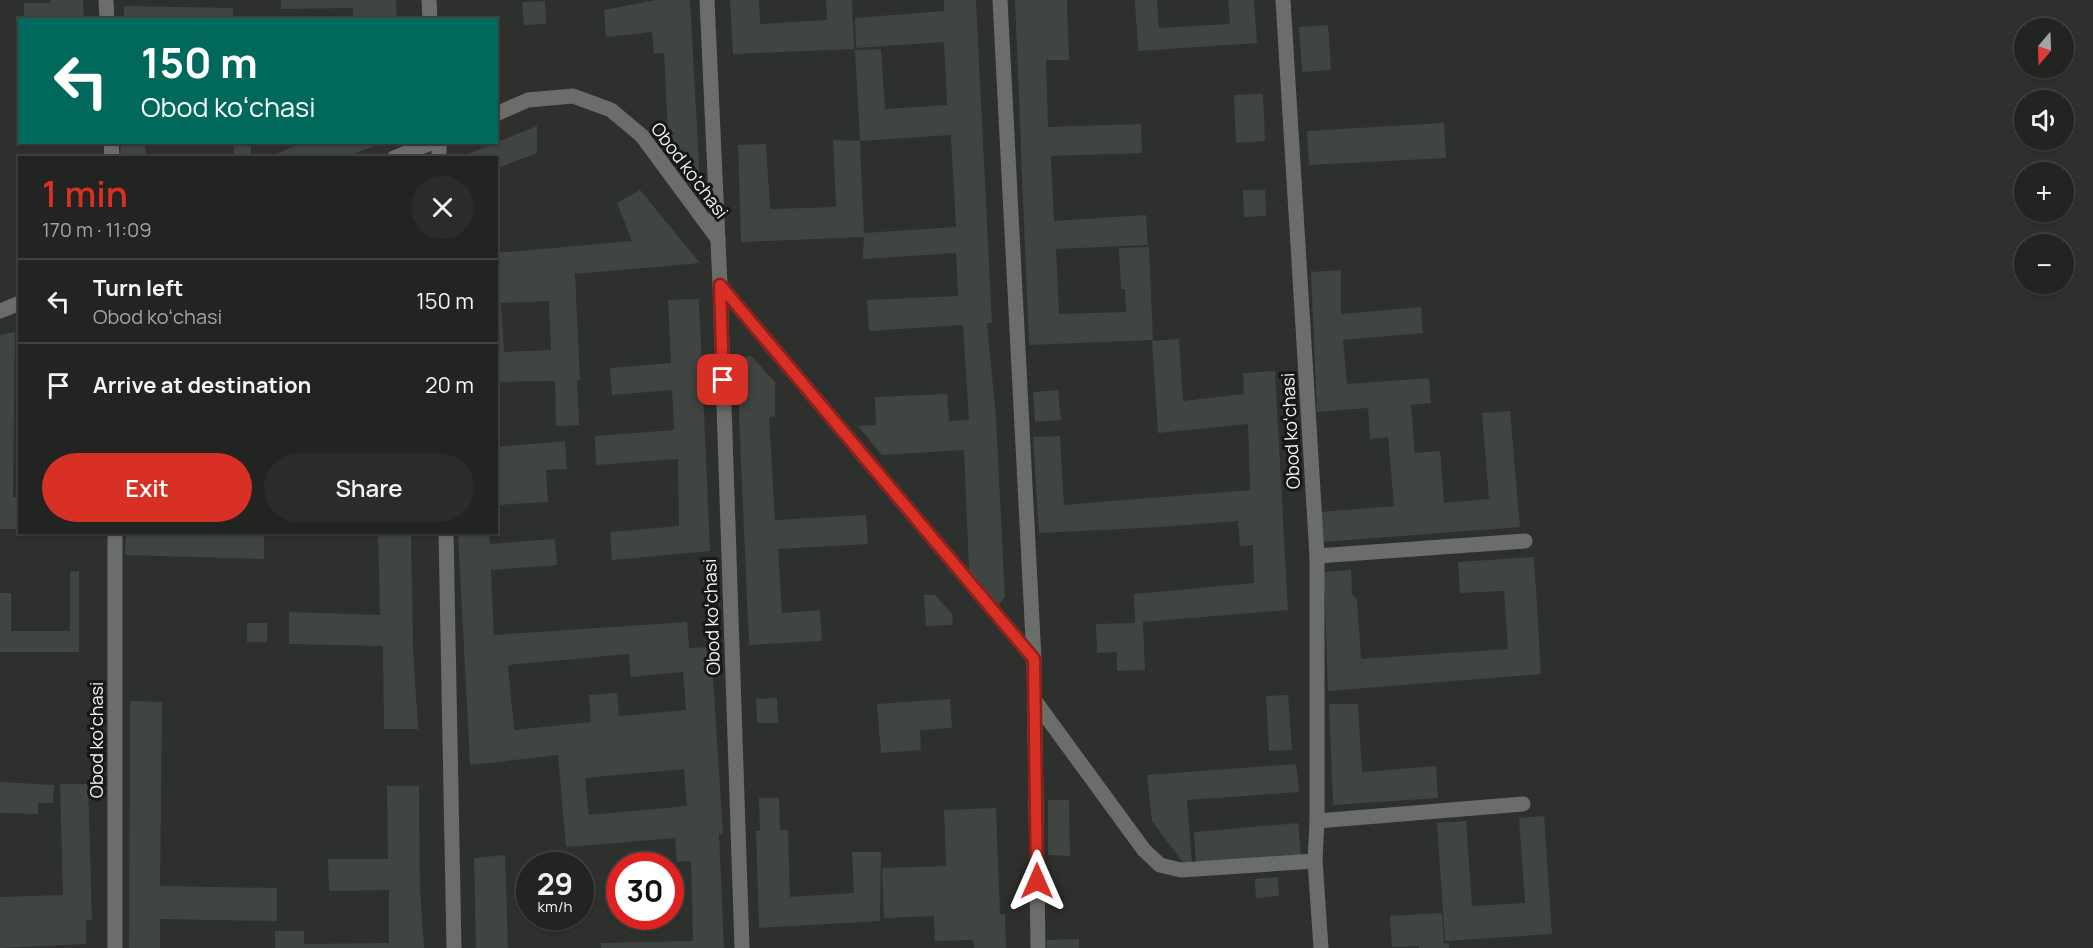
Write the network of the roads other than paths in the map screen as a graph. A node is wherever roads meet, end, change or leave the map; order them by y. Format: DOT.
graph roads {
  1 [pos="106,0"];
  2 [pos="429,0"];
  3 [pos="707,0"];
  4 [pos="1000,0"];
  5 [pos="1284,0"];
  6 [pos="106,18"];
  7 [pos="430,18"];
  8 [pos="498,113"];
  9 [pos="428,144"];
  10 [pos="399,156"];
  11 [pos="718,239"];
  12 [pos="720,285"];
  13 [pos="18,304"];
  14 [pos="0,311"];
  15 [pos="116,534"];
  16 [pos="446,534"];
  17 [pos="1526,541"];
  18 [pos="1317,556"];
  19 [pos="1034,659"];
  20 [pos="1035,701"];
  21 [pos="1523,804"];
  22 [pos="1317,821"];
  23 [pos="1315,861"];
  24 [pos="116,948"];
  25 [pos="454,948"];
  26 [pos="742,948"];
  27 [pos="1038,948"];
  28 [pos="1321,948"];
  1 -- 6 [label="street"];
  2 -- 7 [label="street"];
  3 -- 11 [label="street, Obod koʻchasi"];
  4 -- 19 [label="street"];
  5 -- 18 [label="street, Obod koʻchasi"];
  8 -- 11 [label="street, Obod ko'chasi"];
  9 -- 10 [label="street"];
  11 -- 12 [label="street, Obod koʻchasi"];
  12 -- 19 [label="street"];
  12 -- 26 [label="street, Obod koʻchasi"];
  13 -- 14 [label="street"];
  15 -- 24 [label="street, Obod koʻchasi"];
  16 -- 25 [label="street"];
  17 -- 18 [label="street"];
  18 -- 22 [label="street, Obod koʻchasi"];
  19 -- 20 [label="street"];
  20 -- 23 [label="street"];
  20 -- 27 [label="street"];
  21 -- 22 [label="street"];
  22 -- 23 [label="street, Obod koʻchasi"];
  23 -- 28 [label="street, Obod koʻchasi"];
}
